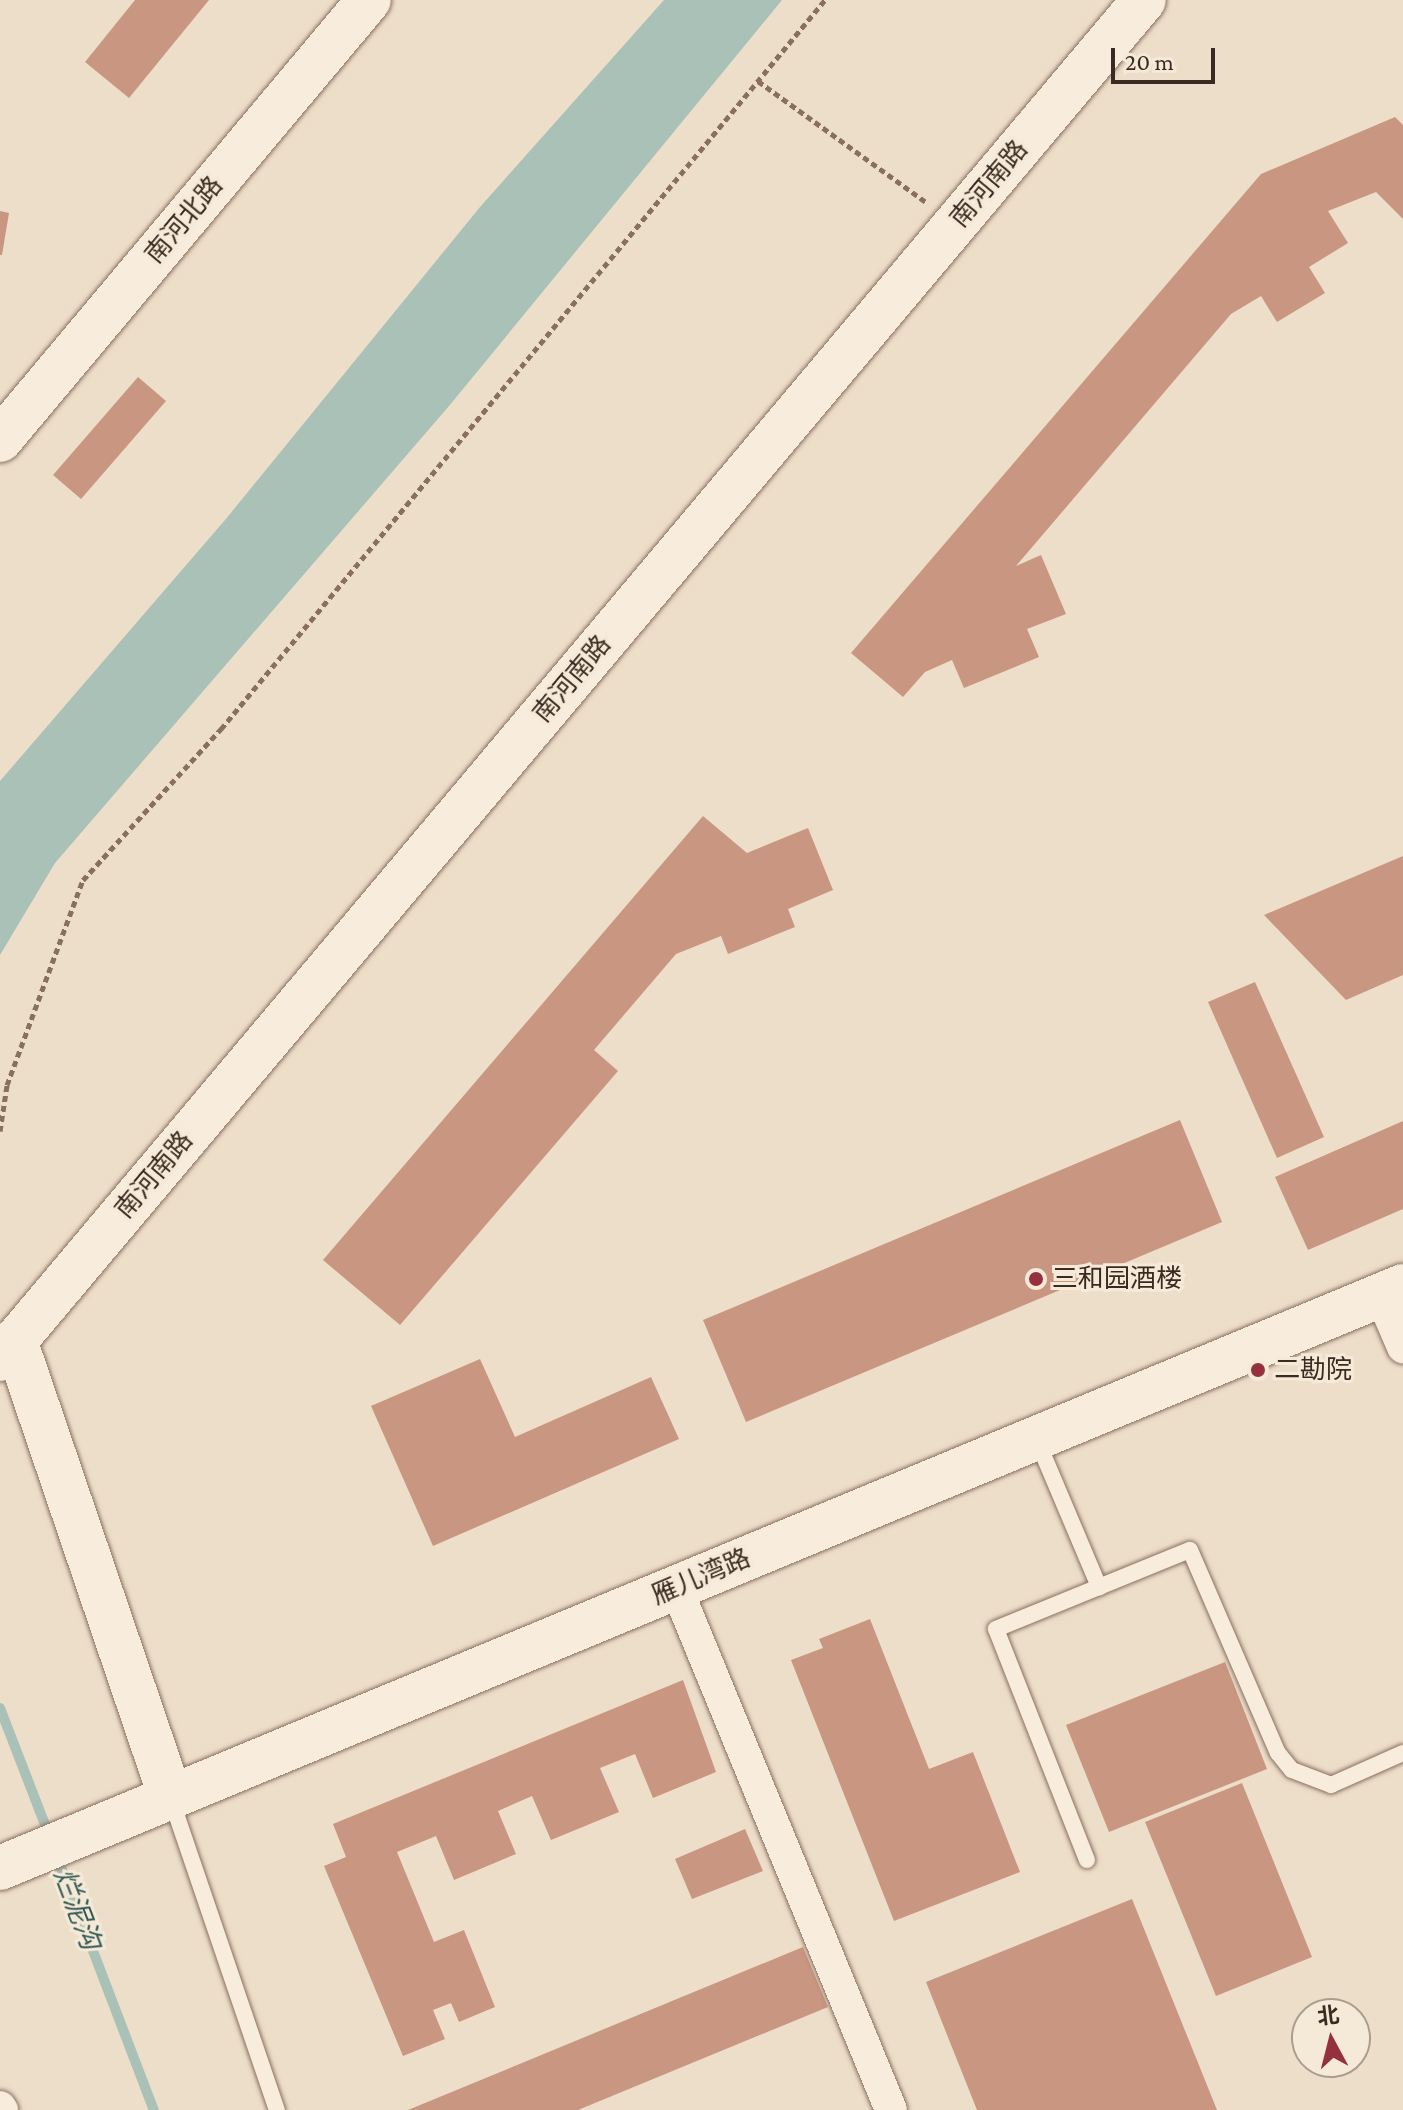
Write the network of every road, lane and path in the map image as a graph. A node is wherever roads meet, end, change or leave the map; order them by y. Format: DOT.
graph roads {
  1 [pos="369,0"];
  2 [pos="825,0"];
  3 [pos="1144,0"];
  4 [pos="758,81"];
  5 [pos="956,223"];
  6 [pos="0,440"];
  7 [pos="0,1131"];
  8 [pos="1392,1291"];
  9 [pos="1403,1347"];
  10 [pos="8,1350"];
  11 [pos="1036,1439"];
  12 [pos="676,1587"];
  13 [pos="1099,1587"];
  14 [pos="1403,1753"];
  15 [pos="156,1803"];
  16 [pos="1087,1860"];
  17 [pos="0,1868"];
  18 [pos="277,2110"];
  19 [pos="891,2110"];
  1 -- 6 [label="street, 南河北路"];
  2 -- 4 [label="path"];
  3 -- 5 [label="street, 南河南路"];
  4 -- 5 [label="path"];
  4 -- 7 [label="path"];
  5 -- 10 [label="street, 南河南路"];
  8 -- 9 [label="street"];
  8 -- 11 [label="street, 雁儿湾路"];
  10 -- 15 [label="street"];
  11 -- 12 [label="street, 雁儿湾路"];
  11 -- 13 [label="lane"];
  12 -- 15 [label="street, 雁儿湾路"];
  12 -- 19 [label="street"];
  13 -- 14 [label="lane"];
  13 -- 16 [label="lane"];
  15 -- 17 [label="street, 雁儿湾路"];
  15 -- 18 [label="lane"];
}
